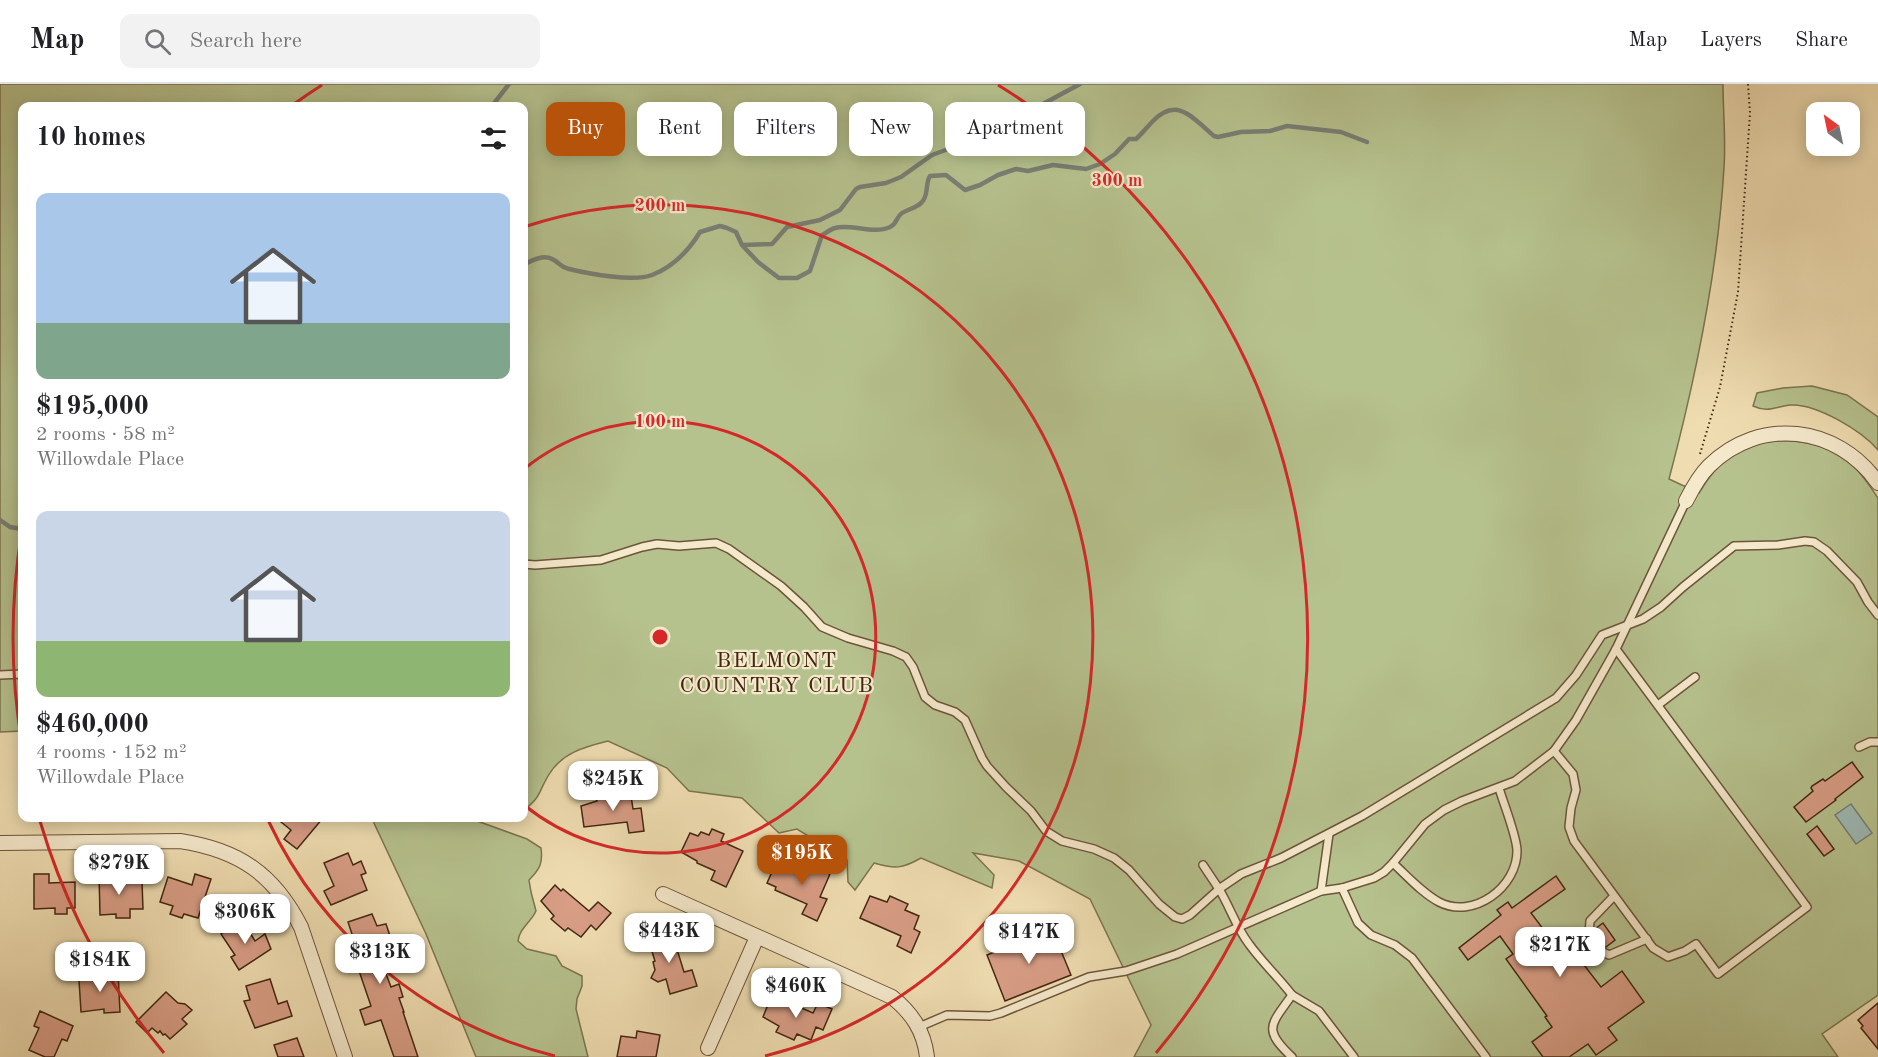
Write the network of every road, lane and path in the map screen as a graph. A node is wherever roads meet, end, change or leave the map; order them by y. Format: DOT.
graph roads {
  1 [pos="1748,84"];
  2 [pos="1699,456"];
  3 [pos="1878,483"];
  4 [pos="1686,501"];
  5 [pos="528,564"];
  6 [pos="1878,615"];
  7 [pos="1628,625"];
  8 [pos="1616,649"];
  9 [pos="18,674"];
  10 [pos="0,675"];
  11 [pos="1695,677"];
  12 [pos="1658,705"];
  13 [pos="1878,742"];
  14 [pos="1860,747"];
  15 [pos="1554,751"];
  16 [pos="1499,788"];
  17 [pos="1329,834"];
  18 [pos="0,843"];
  19 [pos="1393,863"];
  20 [pos="1203,865"];
  21 [pos="1342,888"];
  22 [pos="1219,889"];
  23 [pos="1321,891"];
  24 [pos="663,894"];
  25 [pos="1614,896"];
  26 [pos="1238,928"];
  27 [pos="1589,934"];
  28 [pos="757,937"];
  29 [pos="1647,939"];
  30 [pos="1601,951"];
  31 [pos="1292,995"];
  32 [pos="919,1028"];
  33 [pos="708,1048"];
  34 [pos="345,1057"];
  35 [pos="927,1057"];
  36 [pos="1292,1057"];
  37 [pos="1354,1057"];
  38 [pos="1486,1057"];
  1 -- 2 [label="path"];
  3 -- 4 [label="street"];
  4 -- 7 [label="lane"];
  5 -- 22 [label="lane"];
  6 -- 7 [label="lane"];
  7 -- 8 [label="lane"];
  7 -- 17 [label="lane"];
  8 -- 12 [label="lane"];
  8 -- 15 [label="lane"];
  9 -- 10 [label="lane"];
  11 -- 12 [label="lane"];
  12 -- 29 [label="lane"];
  13 -- 14 [label="lane"];
  15 -- 16 [label="lane"];
  15 -- 25 [label="lane"];
  16 -- 19 [label="lane"];
  16 -- 19 [label="lane"];
  17 -- 22 [label="lane"];
  17 -- 23 [label="lane"];
  18 -- 34 [label="street"];
  19 -- 21 [label="lane"];
  20 -- 22 [label="lane"];
  21 -- 23 [label="lane"];
  21 -- 38 [label="lane"];
  22 -- 26 [label="lane"];
  23 -- 26 [label="lane"];
  24 -- 28 [label="street"];
  25 -- 27 [label="lane"];
  25 -- 29 [label="lane"];
  26 -- 31 [label="lane"];
  26 -- 32 [label="lane"];
  28 -- 32 [label="street"];
  28 -- 33 [label="street"];
  29 -- 30 [label="lane"];
  31 -- 36 [label="lane"];
  31 -- 37 [label="lane"];
  32 -- 35 [label="street"];
}
